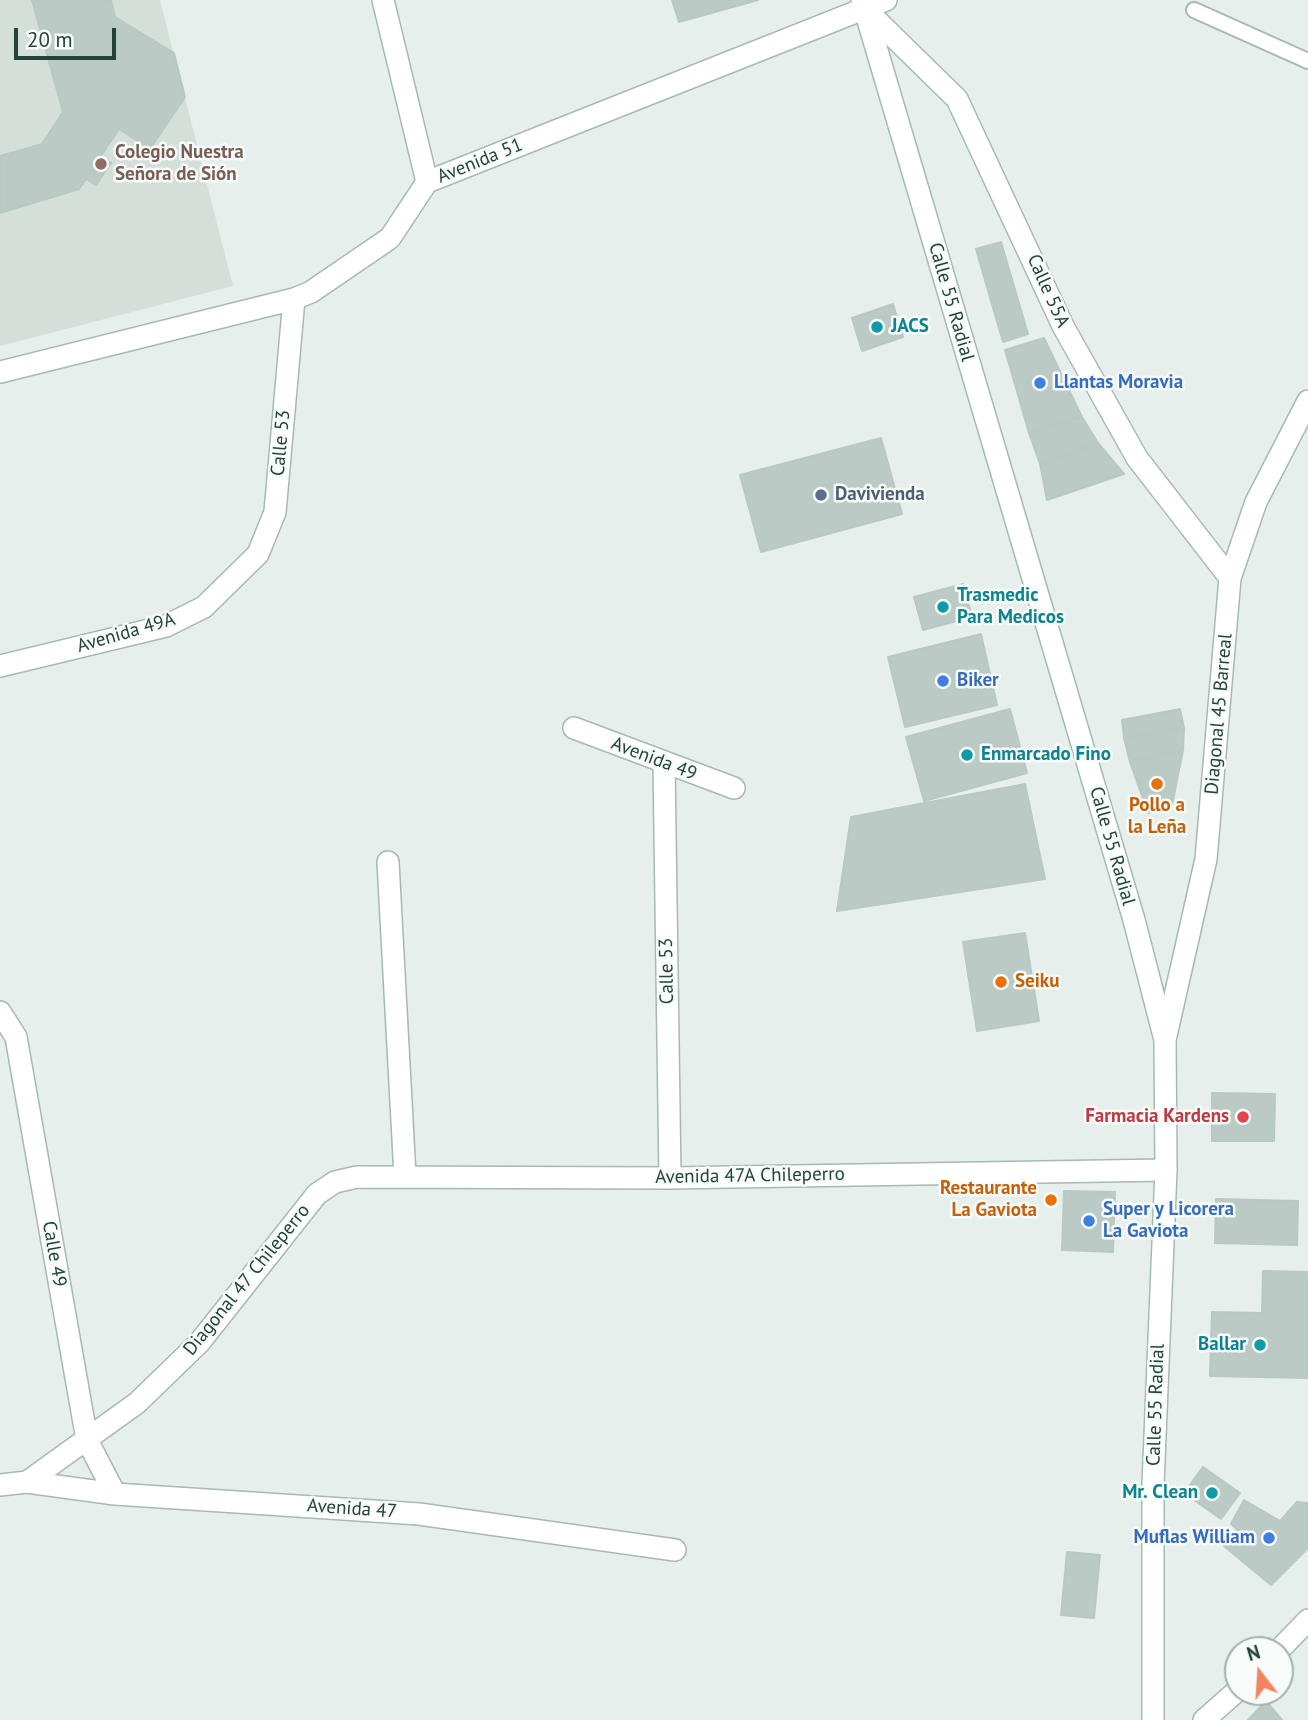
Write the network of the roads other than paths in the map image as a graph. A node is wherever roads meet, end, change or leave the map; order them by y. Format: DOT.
graph roads {
  1 [pos="383,0"];
  2 [pos="886,0"];
  3 [pos="864,5"];
  4 [pos="1194,10"];
  5 [pos="1308,61"];
  6 [pos="427,182"];
  7 [pos="294,299"];
  8 [pos="0,372"];
  9 [pos="1308,401"];
  10 [pos="239,576"];
  11 [pos="1230,578"];
  12 [pos="0,666"];
  13 [pos="574,728"];
  14 [pos="664,764"];
  15 [pos="734,788"];
  16 [pos="388,862"];
  17 [pos="0,1012"];
  18 [pos="1166,1040"];
  19 [pos="1166,1170"];
  20 [pos="405,1176"];
  21 [pos="670,1178"];
  22 [pos="335,1182"];
  23 [pos="87,1440"];
  24 [pos="27,1482"];
  25 [pos="0,1485"];
  26 [pos="115,1494"];
  27 [pos="675,1550"];
  28 [pos="1308,1619"];
  29 [pos="1292,1636"];
  30 [pos="1224,1703"];
  31 [pos="1153,1720"];
  32 [pos="1205,1720"];
  1 -- 6 [label="street"];
  2 -- 3 [label="street, Avenida 51"];
  3 -- 6 [label="street, Avenida 51"];
  3 -- 11 [label="street, Calle 55A"];
  3 -- 18 [label="street, Calle 55 Radial"];
  4 -- 5 [label="lane"];
  6 -- 7 [label="street, Avenida 51"];
  7 -- 8 [label="street, Avenida 51"];
  7 -- 10 [label="street, Calle 53"];
  9 -- 11 [label="street, Diagonal 45 Barreal"];
  10 -- 12 [label="street, Avenida 49A"];
  11 -- 18 [label="street, Diagonal 45 Barreal"];
  13 -- 14 [label="street, Avenida 49"];
  14 -- 15 [label="street, Avenida 49"];
  14 -- 21 [label="street, Calle 53"];
  16 -- 20 [label="street"];
  17 -- 23 [label="street, Calle 49"];
  18 -- 19 [label="street, Calle 55 Radial"];
  19 -- 21 [label="street, Avenida 47A Chileperro"];
  19 -- 31 [label="street, Calle 55 Radial"];
  20 -- 21 [label="street, Avenida 47A Chileperro"];
  20 -- 22 [label="street, Avenida 47A Chileperro"];
  22 -- 23 [label="street, Diagonal 47 Chileperro"];
  23 -- 24 [label="street, Diagonal 47 Chileperro"];
  23 -- 26 [label="street, Calle 49"];
  24 -- 25 [label="street"];
  24 -- 26 [label="street, Avenida 47"];
  26 -- 27 [label="street, Avenida 47"];
  28 -- 29 [label="street"];
  30 -- 32 [label="street"];
}
